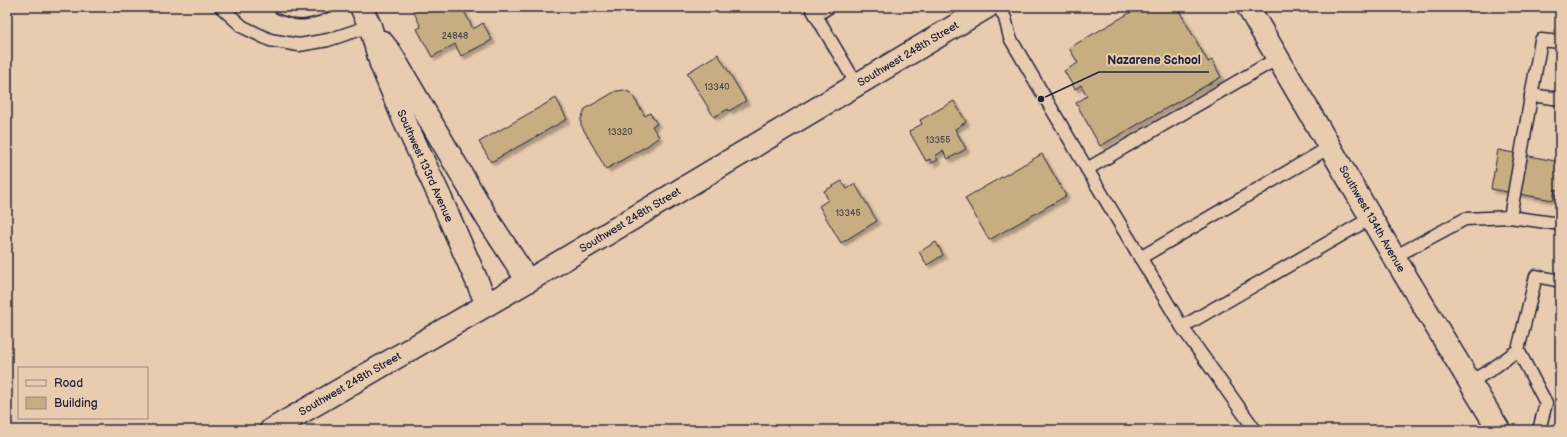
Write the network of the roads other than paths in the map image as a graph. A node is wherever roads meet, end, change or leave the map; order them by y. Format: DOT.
graph roads {
  1 [pos="221,7"];
  2 [pos="279,7"];
  3 [pos="324,7"];
  4 [pos="829,7"];
  5 [pos="986,7"];
  6 [pos="999,7"];
  7 [pos="1248,7"];
  8 [pos="813,11"];
  9 [pos="365,16"];
  10 [pos="1560,42"];
  11 [pos="1278,58"];
  12 [pos="857,85"];
  13 [pos="1531,94"];
  14 [pos="1560,99"];
  15 [pos="1330,147"];
  16 [pos="1087,169"];
  17 [pos="1510,217"];
  18 [pos="1372,218"];
  19 [pos="1560,224"];
  20 [pos="1394,257"];
  21 [pos="1140,258"];
  22 [pos="528,281"];
  23 [pos="1560,281"];
  24 [pos="487,304"];
  25 [pos="1182,327"];
  26 [pos="1518,350"];
  27 [pos="1470,382"];
  28 [pos="271,430"];
  29 [pos="1254,430"];
  30 [pos="1499,430"];
  31 [pos="1539,430"];
  1 -- 9 [label="lane"];
  2 -- 3 [label="lane"];
  4 -- 8 [label="lane"];
  5 -- 12 [label="street, Southwest 248th Street"];
  6 -- 16 [label="lane"];
  7 -- 11 [label="street, Southwest 134th Avenue"];
  8 -- 12 [label="lane"];
  9 -- 22 [label="street, Southwest 133rd Avenue"];
  9 -- 24 [label="street, Southwest 133rd Avenue"];
  10 -- 13 [label="lane"];
  11 -- 15 [label="street, Southwest 134th Avenue"];
  11 -- 16 [label="lane"];
  12 -- 22 [label="street, Southwest 248th Street"];
  13 -- 14 [label="lane"];
  13 -- 17 [label="lane"];
  15 -- 18 [label="street, Southwest 134th Avenue"];
  15 -- 21 [label="lane"];
  16 -- 21 [label="lane"];
  17 -- 19 [label="lane"];
  17 -- 20 [label="lane"];
  18 -- 20 [label="street, Southwest 134th Avenue"];
  18 -- 25 [label="lane"];
  20 -- 27 [label="street, Southwest 134th Avenue"];
  21 -- 25 [label="lane"];
  22 -- 24 [label="street, Southwest 248th Street"];
  23 -- 26 [label="lane"];
  24 -- 28 [label="street, Southwest 248th Street"];
  25 -- 29 [label="lane"];
  26 -- 27 [label="lane"];
  26 -- 31 [label="lane"];
  27 -- 30 [label="street, Southwest 134th Avenue"];
}
